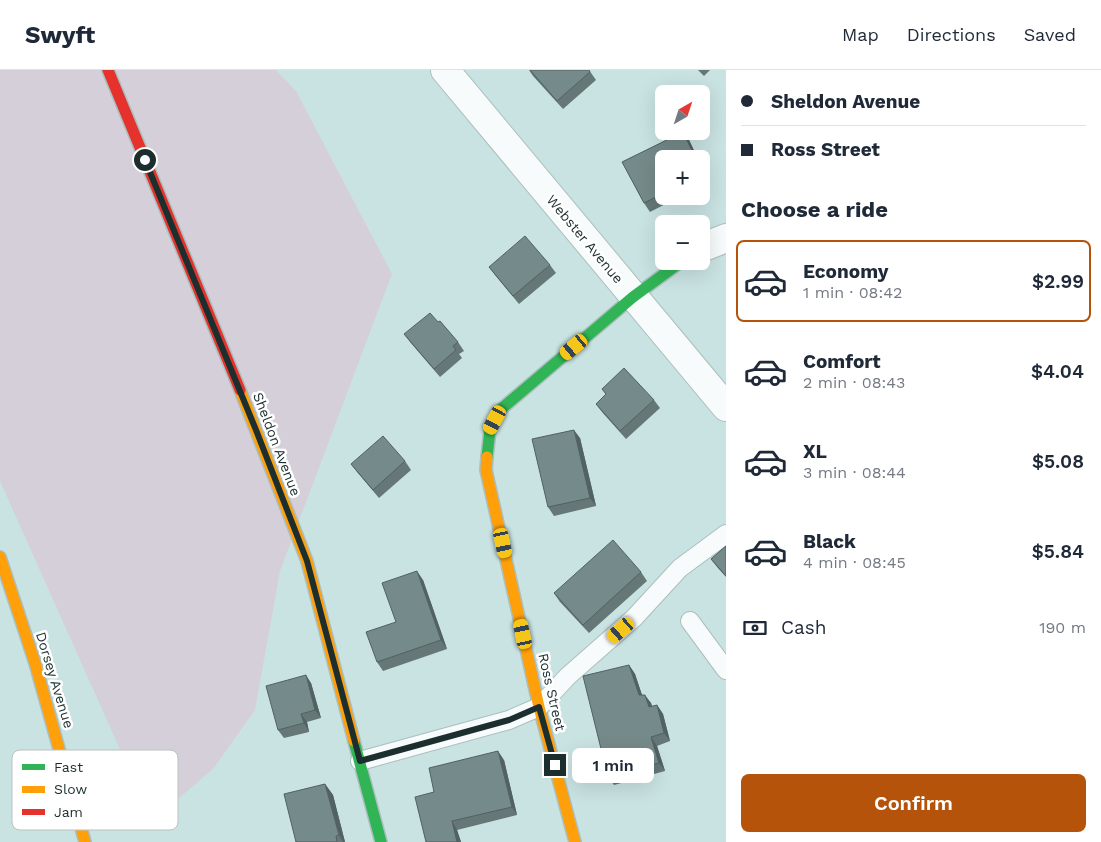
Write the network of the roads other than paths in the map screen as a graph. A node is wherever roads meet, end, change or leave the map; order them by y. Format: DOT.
graph roads {
  1 [pos="108,70"];
  2 [pos="444,70"];
  3 [pos="726,238"];
  4 [pos="710,244"];
  5 [pos="670,270"];
  6 [pos="633,297"];
  7 [pos="726,407"];
  8 [pos="726,534"];
  9 [pos="0,557"];
  10 [pos="690,621"];
  11 [pos="726,670"];
  12 [pos="539,707"];
  13 [pos="60,750"];
  14 [pos="360,761"];
  15 [pos="381,842"];
  16 [pos="575,842"];
  1 -- 14 [label="street, Sheldon Avenue"];
  2 -- 6 [label="street, Webster Avenue"];
  3 -- 4 [label="street"];
  5 -- 6 [label="street"];
  6 -- 7 [label="street, Webster Avenue"];
  6 -- 12 [label="street, Ross Street"];
  8 -- 12 [label="lane"];
  9 -- 13 [label="street, Dorsey Avenue"];
  10 -- 11 [label="lane"];
  12 -- 14 [label="lane"];
  12 -- 16 [label="street, Ross Street"];
  14 -- 15 [label="street, Sheldon Avenue"];
}
